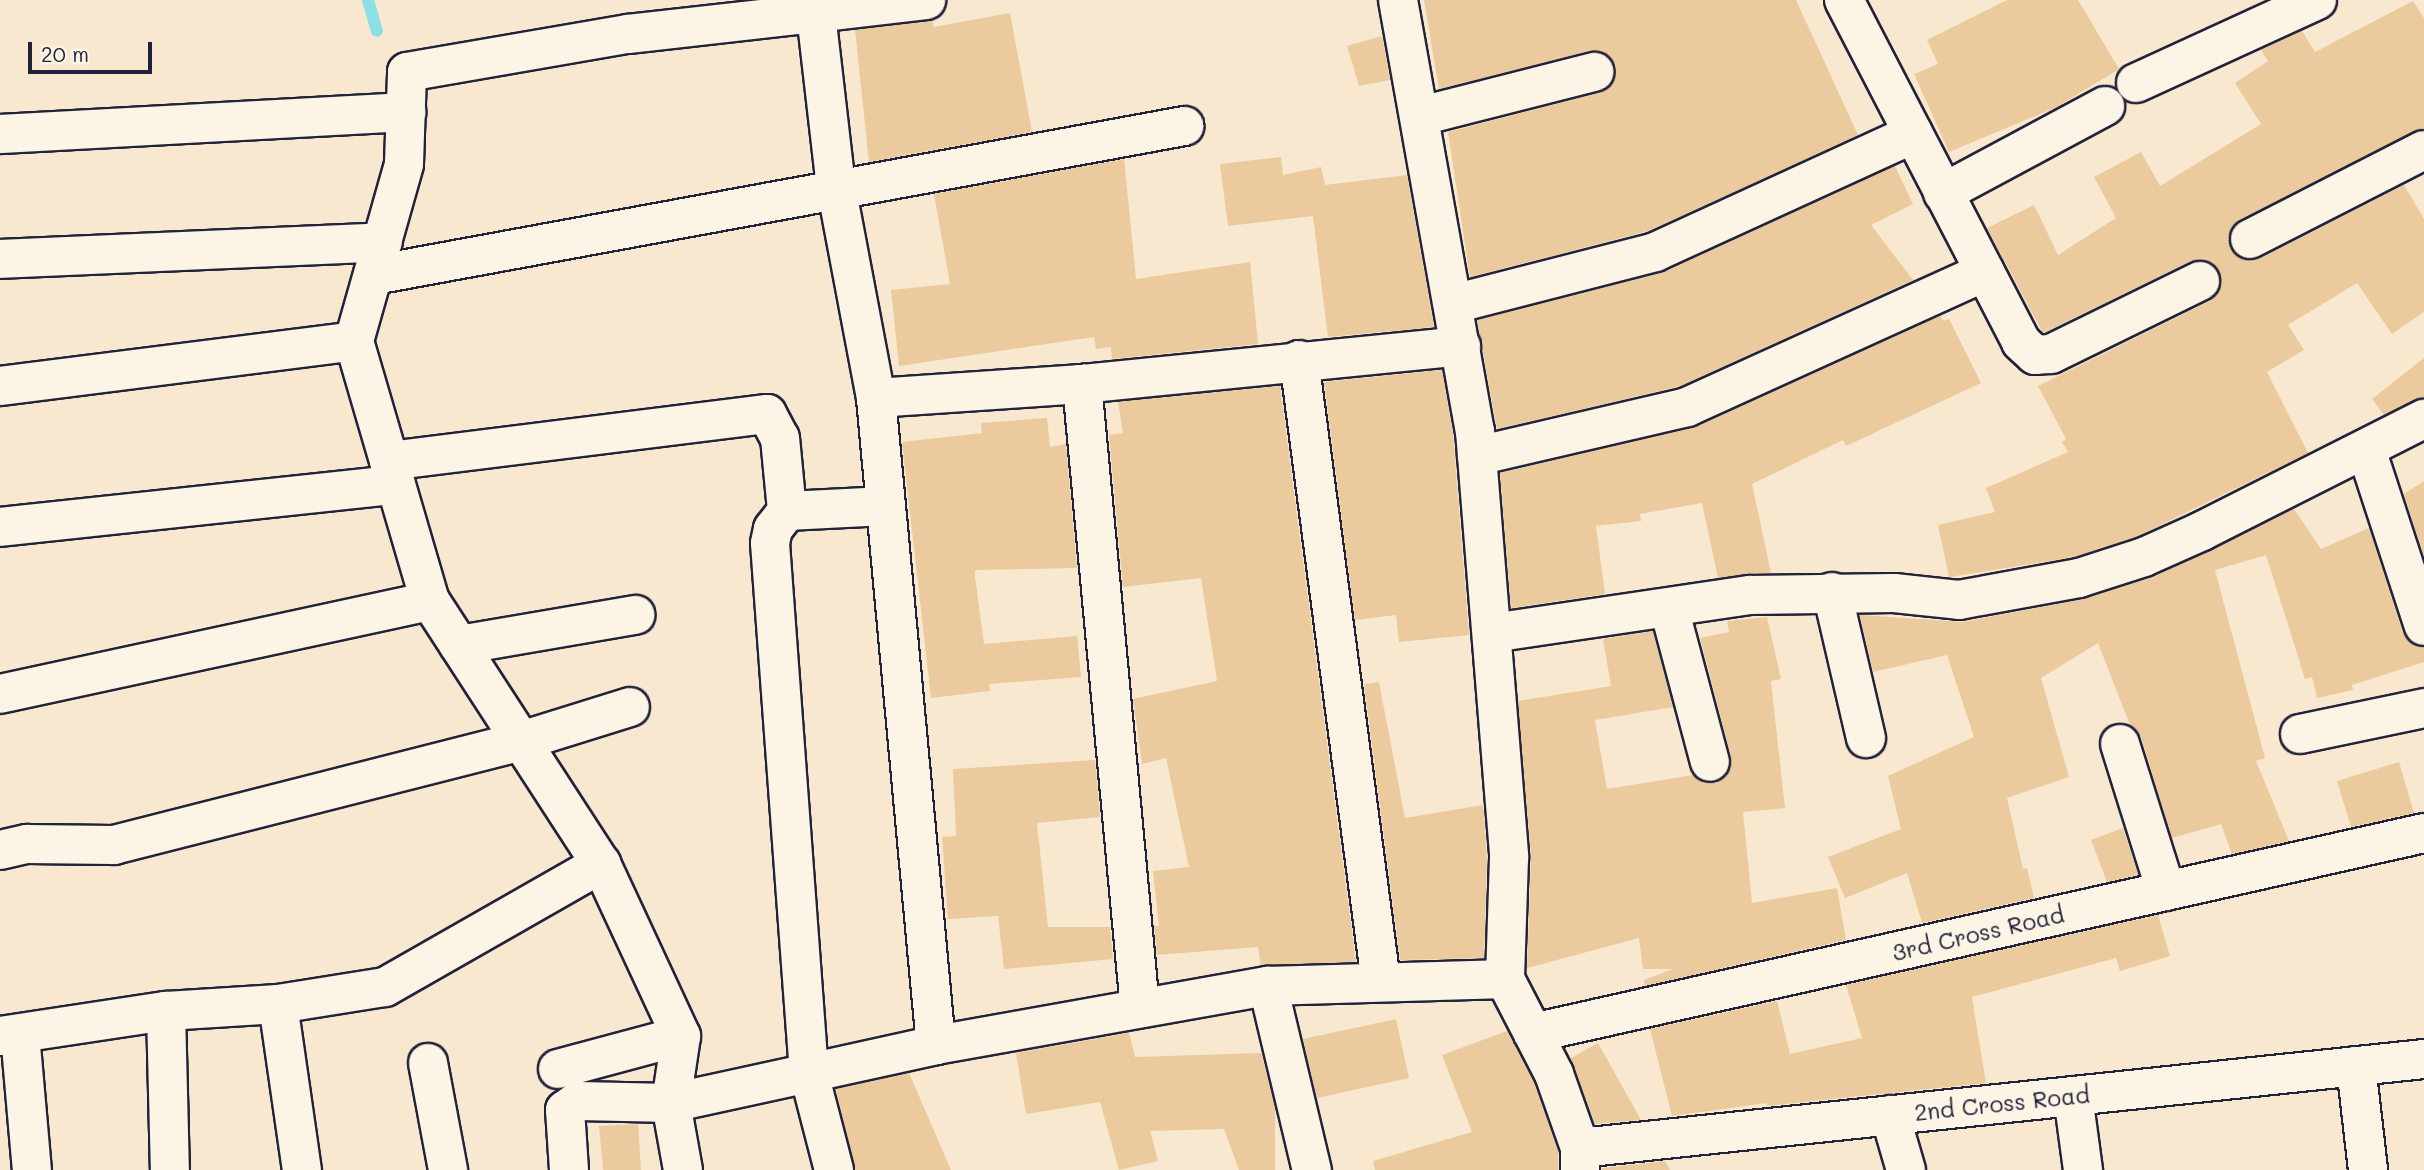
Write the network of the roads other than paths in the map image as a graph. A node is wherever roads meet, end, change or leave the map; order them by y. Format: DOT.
graph roads {
  1 [pos="926,0"];
  2 [pos="1398,0"];
  3 [pos="1844,0"];
  4 [pos="2317,0"];
  5 [pos="816,13"];
  6 [pos="1594,72"];
  7 [pos="2136,83"];
  8 [pos="2105,106"];
  9 [pos="406,112"];
  10 [pos="1421,116"];
  11 [pos="1184,126"];
  12 [pos="0,134"];
  13 [pos="1913,134"];
  14 [pos="2424,150"];
  15 [pos="836,187"];
  16 [pos="1943,193"];
  17 [pos="2250,239"];
  18 [pos="0,259"];
  19 [pos="378,259"];
  20 [pos="1985,272"];
  21 [pos="2200,281"];
  22 [pos="1453,304"];
  23 [pos="354,341"];
  24 [pos="1461,346"];
  25 [pos="1299,360"];
  26 [pos="1082,384"];
  27 [pos="0,386"];
  28 [pos="876,398"];
  29 [pos="2424,419"];
  30 [pos="2366,449"];
  31 [pos="1477,456"];
  32 [pos="393,473"];
  33 [pos="886,506"];
  34 [pos="787,511"];
  35 [pos="0,527"];
  36 [pos="1832,592"];
  37 [pos="430,601"];
  38 [pos="1668,608"];
  39 [pos="635,615"];
  40 [pos="2424,626"];
  41 [pos="1492,633"];
  42 [pos="459,645"];
  43 [pos="0,694"];
  44 [pos="631,707"];
  45 [pos="2424,708"];
  46 [pos="2300,734"];
  47 [pos="1866,738"];
  48 [pos="521,741"];
  49 [pos="2120,744"];
  50 [pos="1710,762"];
  51 [pos="0,819"];
  52 [pos="2424,832"];
  53 [pos="14,847"];
  54 [pos="601,864"];
  55 [pos="2166,891"];
  56 [pos="1505,979"];
  57 [pos="1381,982"];
  58 [pos="1268,986"];
  59 [pos="278,1004"];
  60 [pos="1140,1008"];
  61 [pos="166,1011"];
  62 [pos="1533,1033"];
  63 [pos="10,1035"];
  64 [pos="681,1036"];
  65 [pos="936,1045"];
  66 [pos="2424,1059"];
  67 [pos="428,1063"];
  68 [pos="2356,1066"];
  69 [pos="558,1069"];
  70 [pos="809,1073"];
  71 [pos="2073,1096"];
  72 [pos="671,1103"];
  73 [pos="1890,1115"];
  74 [pos="1580,1159"];
  75 [pos="32,1170"];
  76 [pos="170,1170"];
  77 [pos="302,1170"];
  78 [pos="448,1170"];
  79 [pos="569,1170"];
  80 [pos="683,1170"];
  81 [pos="834,1170"];
  82 [pos="1312,1170"];
  83 [pos="1906,1170"];
  84 [pos="2083,1170"];
  85 [pos="2368,1170"];
  1 -- 5 [label="street"];
  2 -- 10 [label="street"];
  3 -- 13 [label="street"];
  4 -- 7 [label="street"];
  5 -- 9 [label="street"];
  5 -- 15 [label="street"];
  6 -- 10 [label="street"];
  8 -- 16 [label="street"];
  9 -- 12 [label="street"];
  9 -- 19 [label="street"];
  10 -- 22 [label="street"];
  11 -- 15 [label="street"];
  13 -- 16 [label="street"];
  13 -- 22 [label="street"];
  14 -- 17 [label="street"];
  15 -- 19 [label="street"];
  15 -- 28 [label="street"];
  16 -- 20 [label="street"];
  18 -- 19 [label="street"];
  19 -- 23 [label="street"];
  20 -- 21 [label="street"];
  20 -- 31 [label="street"];
  22 -- 24 [label="street"];
  23 -- 27 [label="street"];
  23 -- 32 [label="street"];
  24 -- 25 [label="street"];
  24 -- 31 [label="street"];
  25 -- 26 [label="street"];
  25 -- 57 [label="street"];
  26 -- 28 [label="street"];
  26 -- 60 [label="street"];
  28 -- 33 [label="street"];
  29 -- 30 [label="street"];
  30 -- 36 [label="street"];
  30 -- 40 [label="street"];
  31 -- 41 [label="street"];
  32 -- 34 [label="street"];
  32 -- 35 [label="street"];
  32 -- 37 [label="street"];
  33 -- 34 [label="street"];
  33 -- 65 [label="street"];
  34 -- 70 [label="street"];
  36 -- 38 [label="street"];
  36 -- 47 [label="street"];
  37 -- 42 [label="street"];
  37 -- 43 [label="street"];
  38 -- 41 [label="street"];
  38 -- 50 [label="street"];
  39 -- 42 [label="street"];
  41 -- 56 [label="street"];
  42 -- 48 [label="street"];
  44 -- 48 [label="street"];
  45 -- 46 [label="street"];
  48 -- 53 [label="street"];
  48 -- 54 [label="street"];
  49 -- 55 [label="street"];
  51 -- 53 [label="street"];
  52 -- 55 [label="street, 3rd Cross Road"];
  54 -- 59 [label="street"];
  54 -- 64 [label="street"];
  55 -- 62 [label="street, 3rd Cross Road"];
  56 -- 57 [label="street"];
  56 -- 62 [label="street"];
  57 -- 58 [label="street"];
  58 -- 60 [label="street"];
  58 -- 82 [label="street"];
  59 -- 61 [label="street"];
  59 -- 77 [label="street"];
  60 -- 65 [label="street"];
  61 -- 63 [label="street"];
  61 -- 76 [label="street"];
  62 -- 74 [label="street"];
  63 -- 75 [label="street"];
  64 -- 69 [label="street"];
  64 -- 72 [label="street"];
  65 -- 70 [label="street"];
  66 -- 68 [label="street, 2nd Cross Road"];
  67 -- 78 [label="street"];
  68 -- 71 [label="street, 2nd Cross Road"];
  68 -- 85 [label="street"];
  70 -- 72 [label="street"];
  70 -- 81 [label="street"];
  71 -- 73 [label="street, 2nd Cross Road"];
  71 -- 84 [label="street"];
  72 -- 79 [label="street"];
  72 -- 80 [label="street"];
  73 -- 74 [label="street, 2nd Cross Road"];
  73 -- 83 [label="street"];
}
